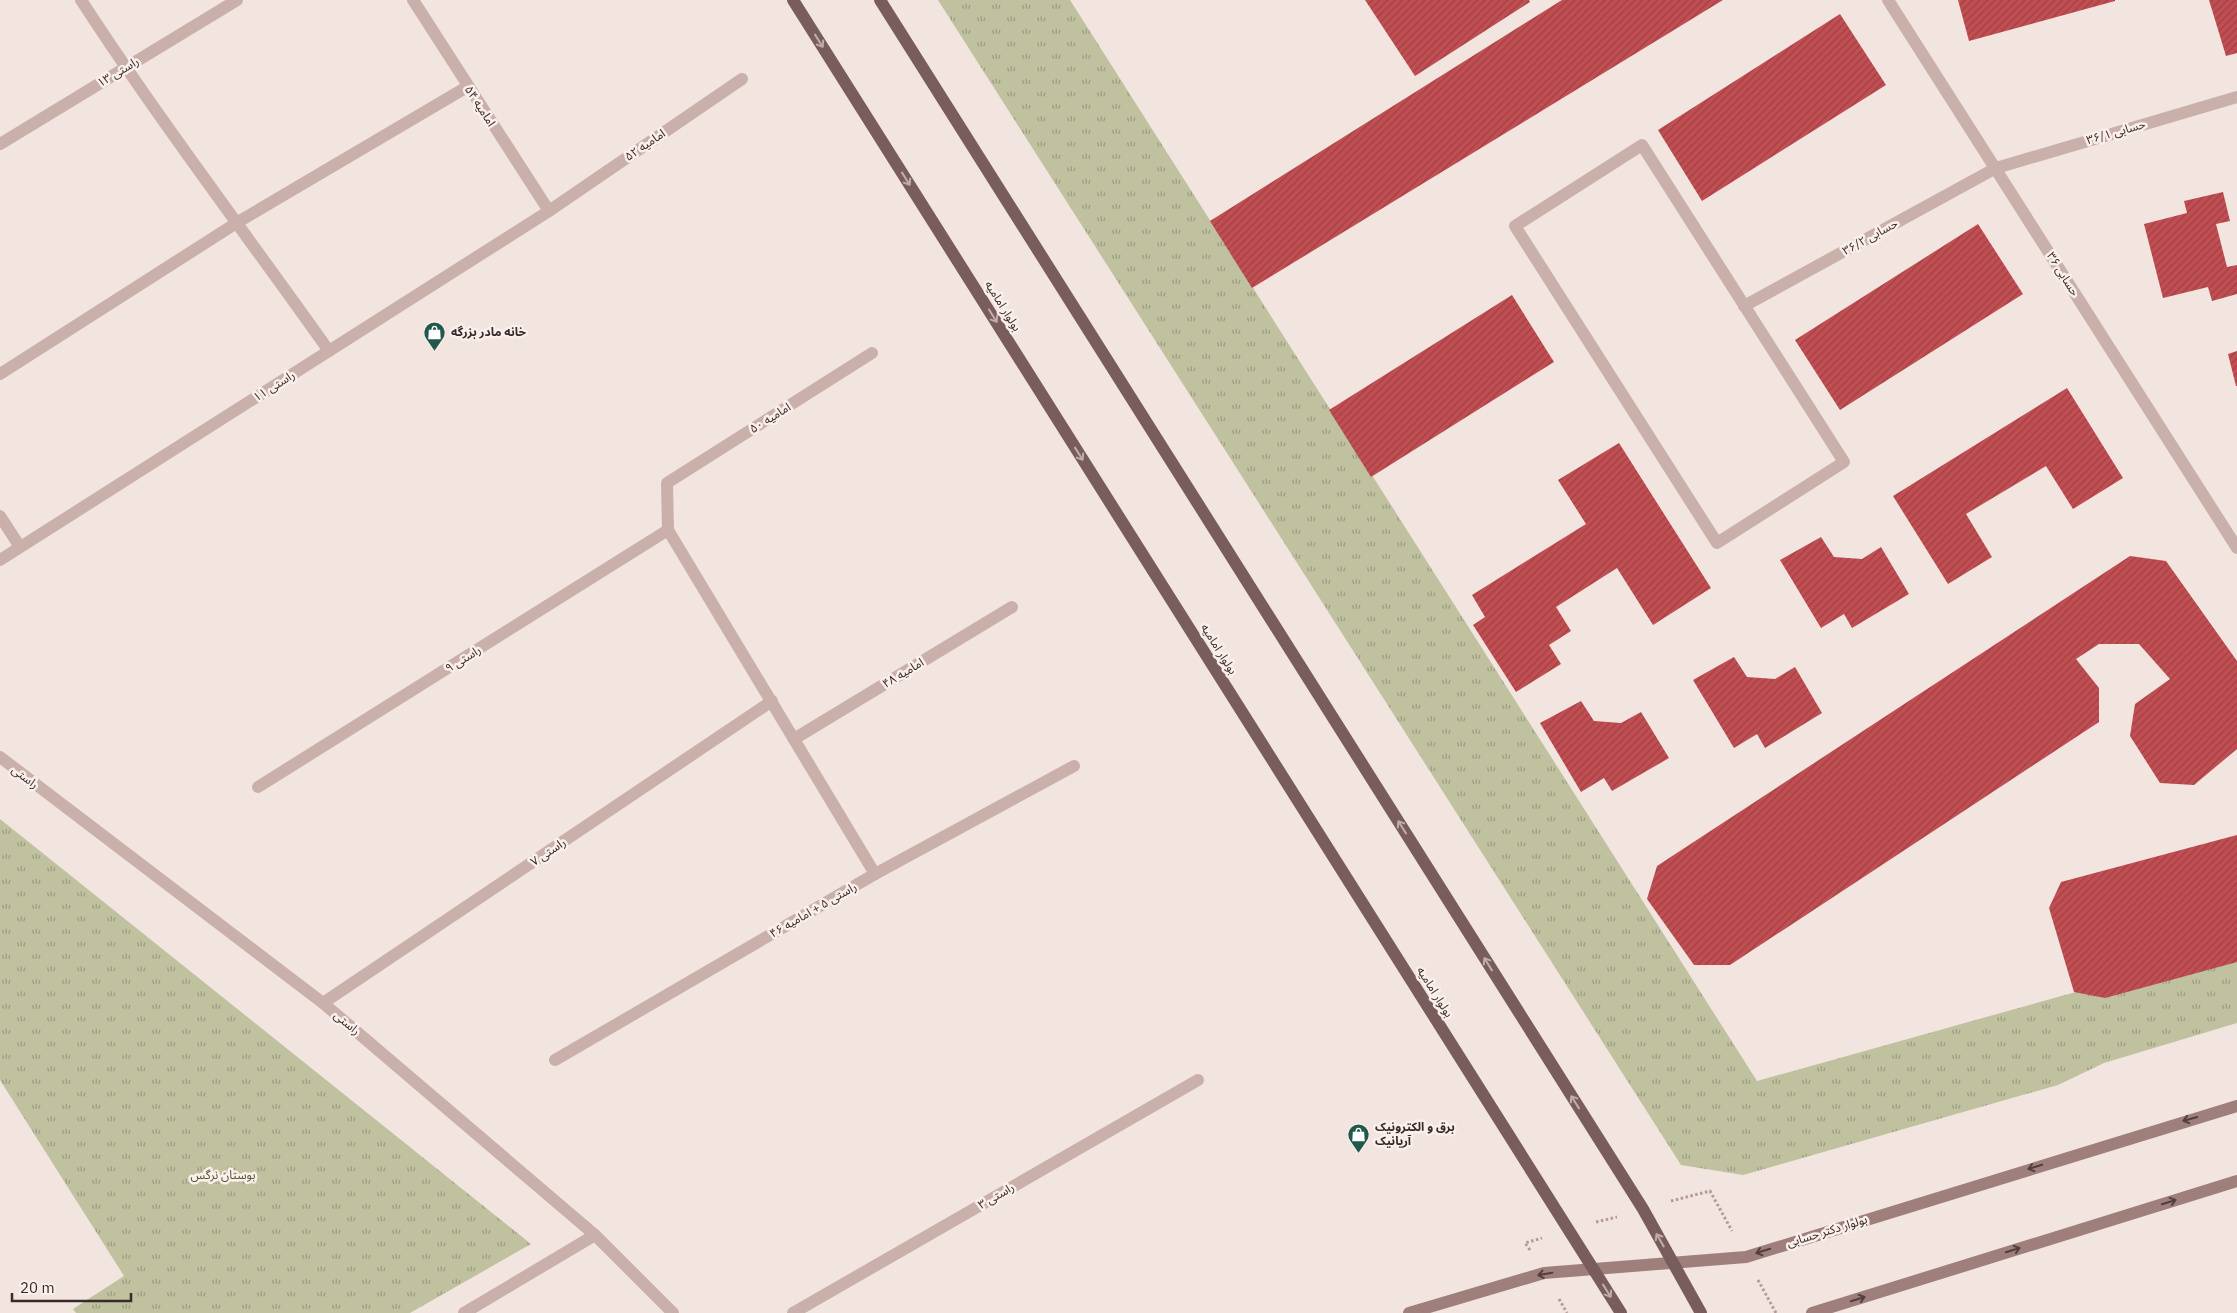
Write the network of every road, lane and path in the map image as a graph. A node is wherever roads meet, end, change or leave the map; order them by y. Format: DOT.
graph roads {
  1 [pos="81,0"];
  2 [pos="237,0"];
  3 [pos="413,0"];
  4 [pos="793,0"];
  5 [pos="880,0"];
  6 [pos="1888,0"];
  7 [pos="125,68"];
  8 [pos="742,80"];
  9 [pos="467,87"];
  10 [pos="2237,97"];
  11 [pos="0,144"];
  12 [pos="1996,168"];
  13 [pos="549,211"];
  14 [pos="238,222"];
  15 [pos="1744,306"];
  16 [pos="329,351"];
  17 [pos="872,353"];
  18 [pos="0,374"];
  19 [pos="0,516"];
  20 [pos="668,530"];
  21 [pos="20,547"];
  22 [pos="2237,548"];
  23 [pos="0,560"];
  24 [pos="1012,607"];
  25 [pos="772,701"];
  26 [pos="794,739"];
  27 [pos="0,757"];
  28 [pos="1074,766"];
  29 [pos="258,787"];
  30 [pos="875,874"];
  31 [pos="324,1004"];
  32 [pos="555,1060"];
  33 [pos="1198,1080"];
  34 [pos="2237,1106"];
  35 [pos="2237,1182"];
  36 [pos="595,1235"];
  37 [pos="1673,1262"];
  38 [pos="1593,1269"];
  39 [pos="464,1313"];
  40 [pos="673,1313"];
  41 [pos="793,1313"];
  42 [pos="1409,1313"];
  43 [pos="1621,1313"];
  44 [pos="1701,1313"];
  45 [pos="1812,1313"];
  1 -- 7 [label="street"];
  2 -- 7 [label="street, راستی ۱۳"];
  3 -- 9 [label="street, امامیه ۵۴"];
  4 -- 38 [label="main road, بولوار امامیه, one-way"];
  37 -- 5 [label="main road, one-way"];
  6 -- 12 [label="street, حسابی ۳۶"];
  7 -- 11 [label="street, راستی ۱۳"];
  7 -- 14 [label="street"];
  8 -- 13 [label="street, امامیه ۵۲"];
  9 -- 13 [label="street, امامیه ۵۴"];
  9 -- 14 [label="street"];
  10 -- 12 [label="street, حسابی ۳۶/۱"];
  12 -- 15 [label="street, حسابی ۳۶/۲"];
  12 -- 22 [label="street, حسابی ۳۶"];
  13 -- 16 [label="street, راستی ۱۱"];
  14 -- 16 [label="street"];
  14 -- 18 [label="street"];
  15 -- 15 [label="street"];
  16 -- 21 [label="street, راستی ۱۱"];
  17 -- 20 [label="street, امامیه ۵۰"];
  19 -- 21 [label="street"];
  20 -- 25 [label="street"];
  20 -- 29 [label="street, راستی ۹"];
  21 -- 23 [label="street, راستی ۱۱"];
  24 -- 26 [label="street, امامیه ۴۸"];
  25 -- 26 [label="street"];
  25 -- 31 [label="street, راستی ۷"];
  26 -- 30 [label="street"];
  27 -- 31 [label="street, راستی"];
  28 -- 30 [label="street, راستی ۵ + امامیه ۴۶"];
  30 -- 32 [label="street, راستی ۵ + امامیه ۴۶"];
  31 -- 36 [label="street, راستی"];
  33 -- 41 [label="street, راستی ۳"];
  34 -- 37 [label="main road, بولوار دکتر حسابی, one-way"];
  45 -- 35 [label="main road, one-way"];
  36 -- 39 [label="street"];
  36 -- 40 [label="street, راستی"];
  37 -- 38 [label="main road, بولوار دکتر حسابی"];
  37 -- 44 [label="main road"];
  38 -- 42 [label="main road, بولوار دکتر حسابی, one-way"];
  38 -- 43 [label="main road, بولوار امامیه, one-way"];
}
